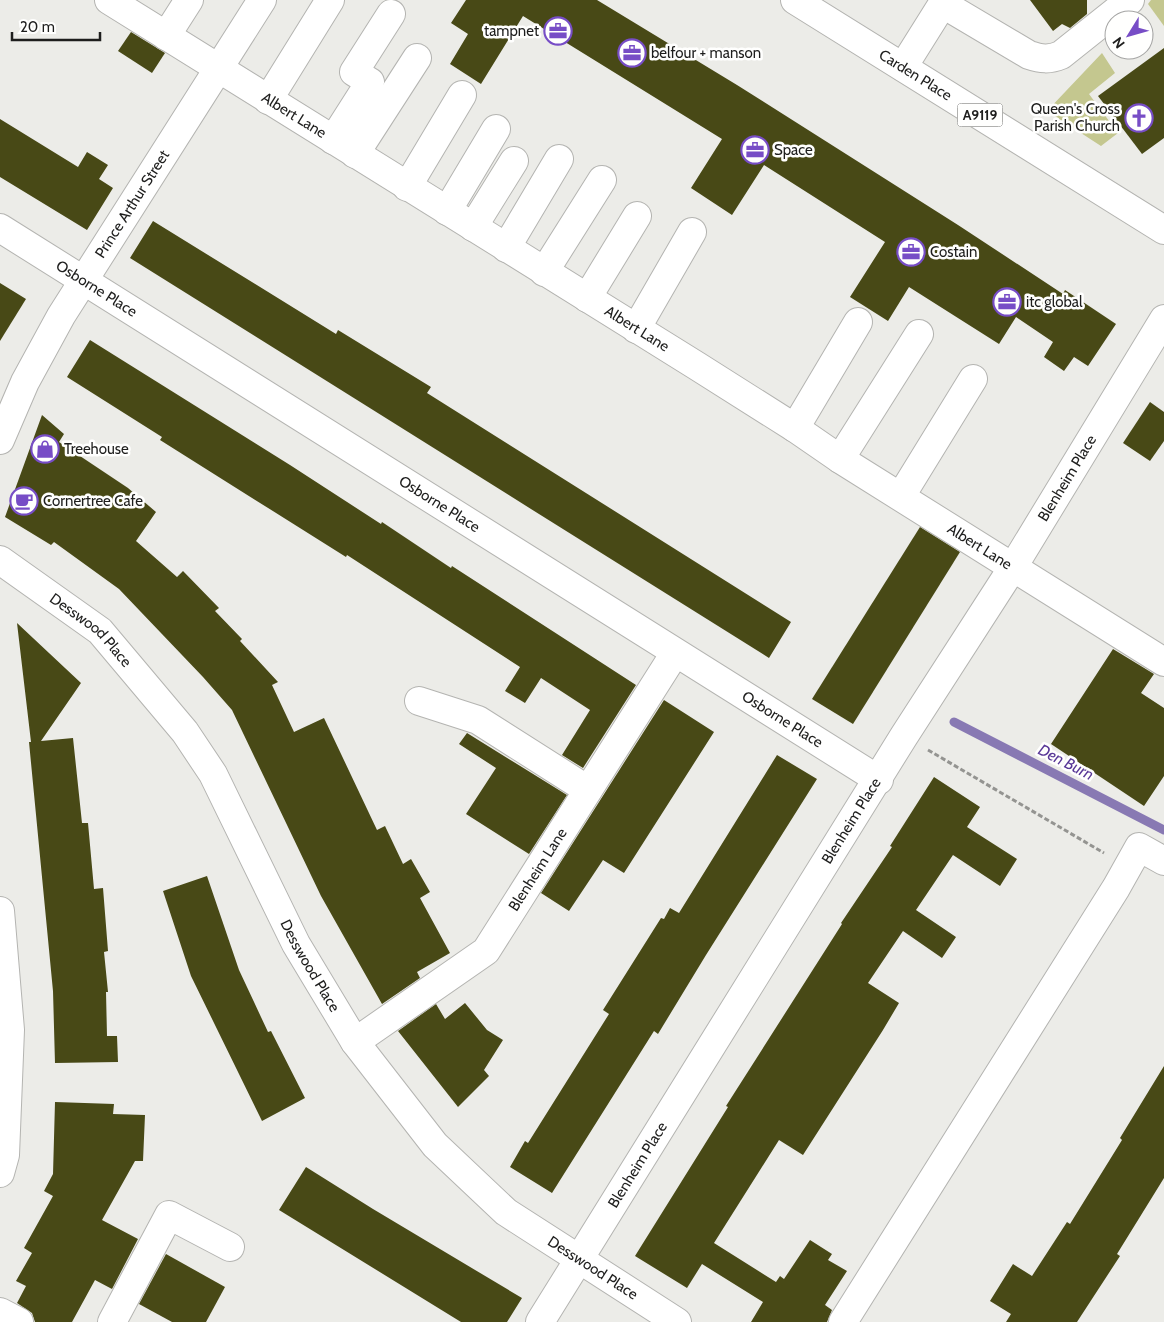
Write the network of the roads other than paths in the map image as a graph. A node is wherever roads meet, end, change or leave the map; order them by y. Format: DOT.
graph roads {
  1 [pos="109,0"];
  2 [pos="189,0"];
  3 [pos="262,0"];
  4 [pos="330,0"];
  5 [pos="795,0"];
  6 [pos="1130,0"];
  7 [pos="944,2"];
  8 [pos="391,14"];
  9 [pos="166,36"];
  10 [pos="417,58"];
  11 [pos="903,67"];
  12 [pos="219,69"];
  13 [pos="462,95"];
  14 [pos="268,100"];
  15 [pos="496,129"];
  16 [pos="344,147"];
  17 [pos="559,159"];
  18 [pos="514,161"];
  19 [pos="602,180"];
  20 [pos="407,187"];
  21 [pos="447,211"];
  22 [pos="637,216"];
  23 [pos="473,227"];
  24 [pos="0,228"];
  25 [pos="1164,230"];
  26 [pos="692,232"];
  27 [pos="506,248"];
  28 [pos="544,272"];
  29 [pos="84,281"];
  30 [pos="587,298"];
  31 [pos="1164,319"];
  32 [pos="858,322"];
  33 [pos="636,329"];
  34 [pos="919,334"];
  35 [pos="973,379"];
  36 [pos="795,428"];
  37 [pos="0,440"];
  38 [pos="840,459"];
  39 [pos="901,496"];
  40 [pos="0,560"];
  41 [pos="1013,567"];
  42 [pos="675,653"];
  43 [pos="1164,662"];
  44 [pos="419,701"];
  45 [pos="879,780"];
  46 [pos="588,790"];
  47 [pos="1164,861"];
  48 [pos="0,911"];
  49 [pos="355,1042"];
  50 [pos="0,1173"];
  51 [pos="230,1247"];
  52 [pos="580,1259"];
  53 [pos="0,1312"];
  54 [pos="19,1322"];
  55 [pos="112,1322"];
  56 [pos="540,1322"];
  57 [pos="677,1322"];
  58 [pos="843,1322"];
  1 -- 9 [label="street, Albert Lane"];
  2 -- 9 [label="street"];
  3 -- 12 [label="street, Prince Arthur Street"];
  4 -- 14 [label="street"];
  5 -- 11 [label="street, Carden Place / A9119"];
  6 -- 7 [label="street"];
  7 -- 11 [label="street"];
  8 -- 16 [label="street"];
  9 -- 12 [label="street, Albert Lane"];
  10 -- 16 [label="street"];
  11 -- 25 [label="street, Carden Place / A9119"];
  12 -- 14 [label="street, Albert Lane"];
  12 -- 29 [label="street, Prince Arthur Street"];
  13 -- 20 [label="street"];
  14 -- 16 [label="street, Albert Lane"];
  15 -- 21 [label="street"];
  16 -- 20 [label="street, Albert Lane"];
  17 -- 27 [label="street"];
  18 -- 23 [label="street"];
  19 -- 28 [label="street"];
  20 -- 21 [label="street, Albert Lane"];
  21 -- 23 [label="street, Albert Lane"];
  22 -- 30 [label="street"];
  23 -- 27 [label="street, Albert Lane"];
  24 -- 29 [label="street, Osborne Place"];
  26 -- 33 [label="street"];
  27 -- 28 [label="street, Albert Lane"];
  28 -- 30 [label="street, Albert Lane"];
  29 -- 37 [label="street, Prince Arthur Street"];
  29 -- 42 [label="street, Osborne Place"];
  30 -- 33 [label="street, Albert Lane"];
  31 -- 41 [label="street, Blenheim Place"];
  32 -- 36 [label="street"];
  33 -- 36 [label="street, Albert Lane"];
  34 -- 38 [label="street"];
  35 -- 39 [label="street"];
  36 -- 38 [label="street, Albert Lane"];
  38 -- 39 [label="street, Albert Lane"];
  39 -- 41 [label="street, Albert Lane"];
  40 -- 49 [label="street, Desswood Place"];
  41 -- 43 [label="street, Albert Lane"];
  41 -- 45 [label="street, Blenheim Place"];
  42 -- 45 [label="street, Osborne Place"];
  42 -- 46 [label="street, Blenheim Lane"];
  44 -- 46 [label="street"];
  45 -- 52 [label="street, Blenheim Place"];
  46 -- 49 [label="street, Blenheim Lane"];
  47 -- 58 [label="street"];
  48 -- 50 [label="street"];
  49 -- 52 [label="street, Desswood Place"];
  51 -- 55 [label="street"];
  52 -- 56 [label="street, Blenheim Place"];
  52 -- 57 [label="street, Desswood Place"];
  53 -- 54 [label="street"];
}
